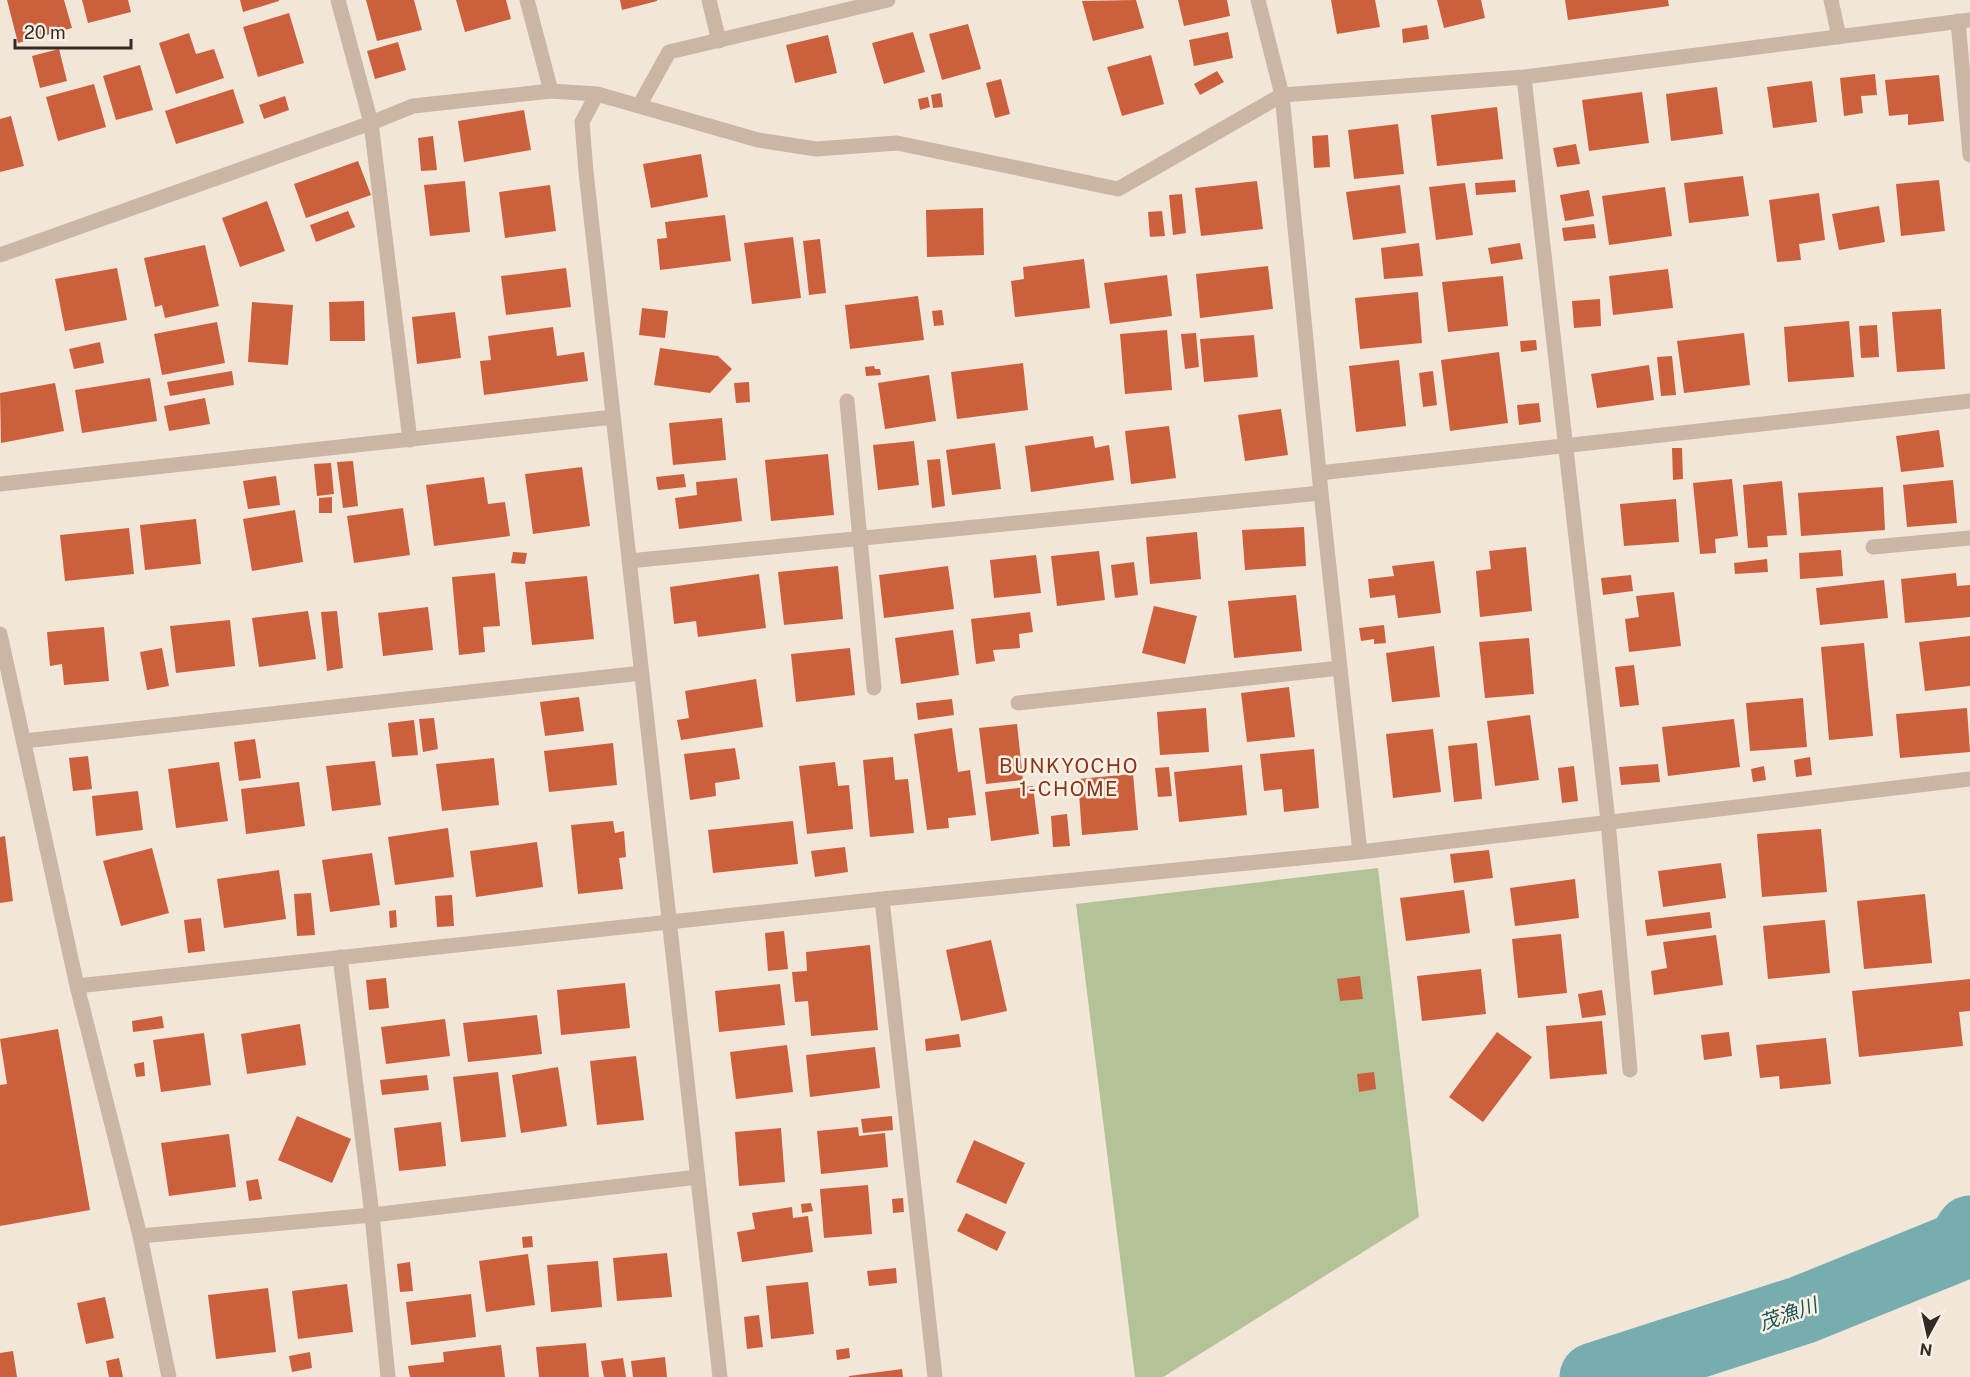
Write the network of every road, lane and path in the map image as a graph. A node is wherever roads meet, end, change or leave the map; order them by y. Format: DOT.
graph roads {
  1 [pos="338,0"];
  2 [pos="527,0"];
  3 [pos="709,0"];
  4 [pos="888,0"];
  5 [pos="1258,0"];
  6 [pos="1831,0"];
  7 [pos="1964,21"];
  8 [pos="1839,37"];
  9 [pos="719,41"];
  10 [pos="1524,77"];
  11 [pos="551,91"];
  12 [pos="597,94"];
  13 [pos="1282,95"];
  14 [pos="639,106"];
  15 [pos="371,123"];
  16 [pos="1970,155"];
  17 [pos="0,255"];
  18 [pos="847,401"];
  19 [pos="1970,401"];
  20 [pos="613,417"];
  21 [pos="410,440"];
  22 [pos="1564,445"];
  23 [pos="1319,473"];
  24 [pos="0,484"];
  25 [pos="1321,493"];
  26 [pos="859,538"];
  27 [pos="1970,538"];
  28 [pos="1873,547"];
  29 [pos="629,561"];
  30 [pos="0,634"];
  31 [pos="1340,668"];
  32 [pos="642,673"];
  33 [pos="874,688"];
  34 [pos="1018,703"];
  35 [pos="24,741"];
  36 [pos="1970,779"];
  37 [pos="1608,821"];
  38 [pos="1360,852"];
  39 [pos="882,899"];
  40 [pos="670,923"];
  41 [pos="340,957"];
  42 [pos="77,986"];
  43 [pos="1630,1070"];
  44 [pos="698,1177"];
  45 [pos="372,1215"];
  46 [pos="140,1236"];
  47 [pos="169,1377"];
  48 [pos="388,1377"];
  49 [pos="720,1377"];
  50 [pos="935,1377"];
  1 -- 15 [label="street"];
  2 -- 11 [label="street"];
  3 -- 9 [label="street"];
  4 -- 9 [label="street"];
  5 -- 13 [label="street"];
  6 -- 8 [label="street"];
  7 -- 8 [label="street"];
  7 -- 16 [label="street"];
  8 -- 10 [label="street"];
  9 -- 14 [label="street"];
  10 -- 13 [label="street"];
  10 -- 22 [label="street"];
  11 -- 12 [label="street"];
  11 -- 15 [label="street"];
  12 -- 14 [label="street"];
  12 -- 20 [label="street"];
  13 -- 14 [label="street"];
  13 -- 23 [label="street"];
  15 -- 17 [label="street"];
  15 -- 21 [label="street"];
  18 -- 26 [label="street"];
  19 -- 22 [label="street"];
  20 -- 21 [label="street"];
  20 -- 29 [label="street"];
  21 -- 24 [label="street"];
  22 -- 23 [label="street"];
  22 -- 37 [label="street"];
  23 -- 25 [label="street"];
  25 -- 26 [label="street"];
  25 -- 31 [label="street"];
  26 -- 29 [label="street"];
  26 -- 33 [label="street"];
  27 -- 28 [label="street"];
  29 -- 32 [label="street"];
  30 -- 35 [label="street"];
  31 -- 34 [label="street"];
  31 -- 38 [label="street"];
  32 -- 35 [label="street"];
  32 -- 40 [label="street"];
  35 -- 42 [label="street"];
  36 -- 37 [label="street"];
  37 -- 38 [label="street"];
  37 -- 43 [label="street"];
  38 -- 39 [label="street"];
  39 -- 40 [label="street"];
  39 -- 50 [label="street"];
  40 -- 41 [label="street"];
  40 -- 44 [label="street"];
  41 -- 42 [label="street"];
  41 -- 45 [label="street"];
  42 -- 46 [label="street"];
  44 -- 45 [label="street"];
  44 -- 49 [label="street"];
  45 -- 46 [label="street"];
  45 -- 48 [label="street"];
  46 -- 47 [label="street"];
}
